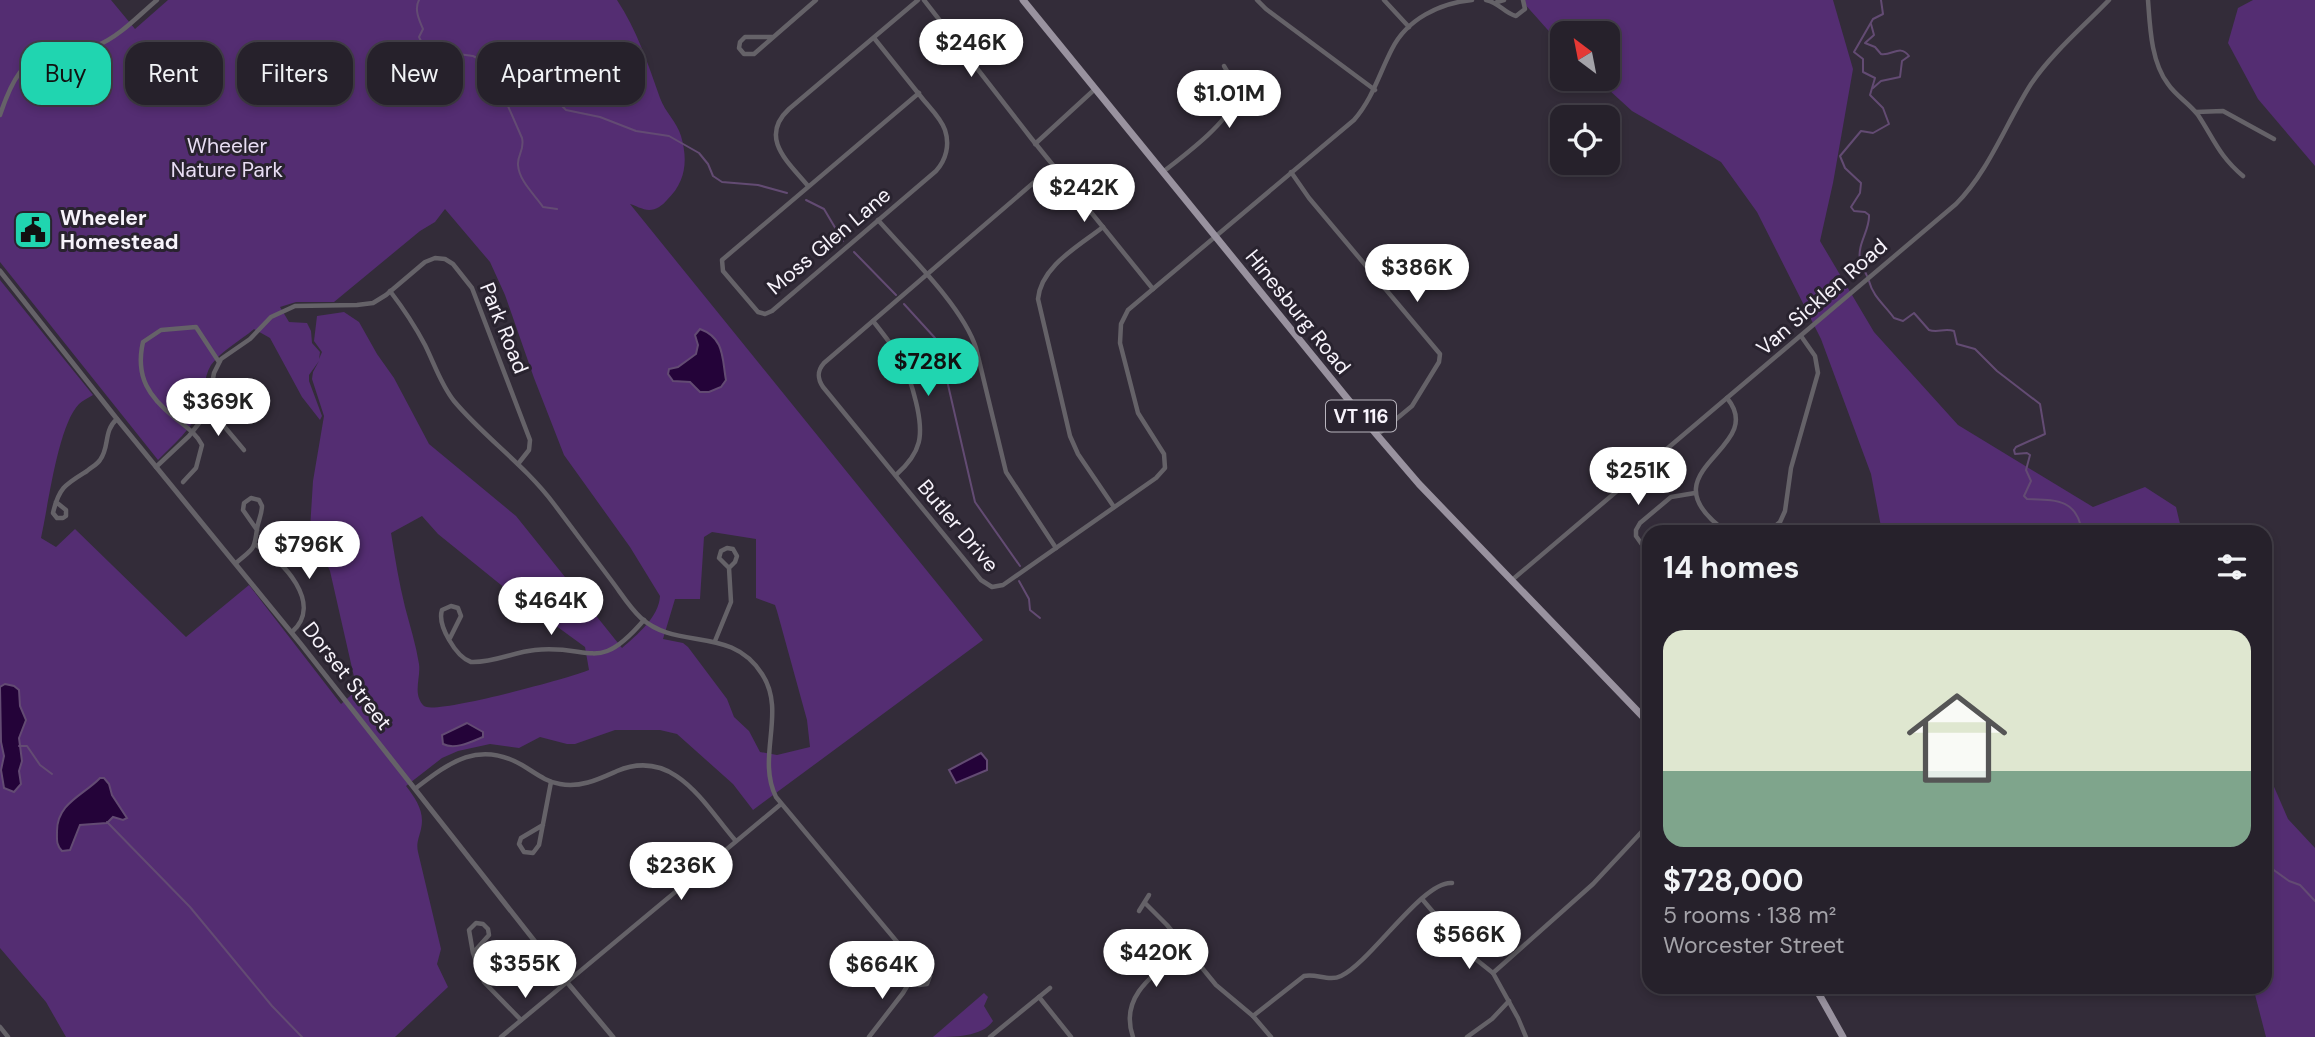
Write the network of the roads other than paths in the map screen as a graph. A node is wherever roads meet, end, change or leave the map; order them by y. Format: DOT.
graph roads {
  1 [pos="157,0"];
  2 [pos="816,0"];
  3 [pos="918,0"];
  4 [pos="924,0"];
  5 [pos="1023,0"];
  6 [pos="1257,0"];
  7 [pos="1384,0"];
  8 [pos="1472,0"];
  9 [pos="1486,0"];
  10 [pos="1504,0"];
  11 [pos="1523,0"];
  12 [pos="2109,0"];
  13 [pos="2148,0"];
  14 [pos="1497,2"];
  15 [pos="1409,27"];
  16 [pos="773,37"];
  17 [pos="874,37"];
  18 [pos="1224,66"];
  19 [pos="1095,89"];
  20 [pos="1375,90"];
  21 [pos="919,93"];
  22 [pos="2195,112"];
  23 [pos="0,115"];
  24 [pos="2274,139"];
  25 [pos="1035,144"];
  26 [pos="1053,166"];
  27 [pos="1163,172"];
  28 [pos="1292,172"];
  29 [pos="2243,176"];
  30 [pos="808,186"];
  31 [pos="878,220"];
  32 [pos="1103,227"];
  33 [pos="1215,238"];
  34 [pos="0,271"];
  35 [pos="926,275"];
  36 [pos="1153,289"];
  37 [pos="390,291"];
  38 [pos="873,321"];
  39 [pos="1801,336"];
  40 [pos="219,362"];
  41 [pos="1727,398"];
  42 [pos="205,411"];
  43 [pos="117,419"];
  44 [pos="193,432"];
  45 [pos="1377,435"];
  46 [pos="244,450"];
  47 [pos="518,464"];
  48 [pos="156,467"];
  49 [pos="895,475"];
  50 [pos="183,482"];
  51 [pos="1695,493"];
  52 [pos="56,502"];
  53 [pos="1114,507"];
  54 [pos="1719,525"];
  55 [pos="1776,525"];
  56 [pos="257,530"];
  57 [pos="1642,544"];
  58 [pos="256,545"];
  59 [pos="1056,548"];
  60 [pos="236,563"];
  61 [pos="729,568"];
  62 [pos="1512,580"];
  63 [pos="644,620"];
  64 [pos="292,632"];
  65 [pos="450,638"];
  66 [pos="715,641"];
  67 [pos="1642,716"];
  68 [pos="551,782"];
  69 [pos="416,789"];
  70 [pos="781,804"];
  71 [pos="543,825"];
  72 [pos="1642,831"];
  73 [pos="735,841"];
  74 [pos="1452,883"];
  75 [pos="1149,895"];
  76 [pos="1422,899"];
  77 [pos="1145,903"];
  78 [pos="1139,911"];
  79 [pos="1186,949"];
  80 [pos="473,953"];
  81 [pos="913,964"];
  82 [pos="1493,973"];
  83 [pos="912,977"];
  84 [pos="566,981"];
  85 [pos="1050,988"];
  86 [pos="1819,994"];
  87 [pos="1039,997"];
  88 [pos="1509,1001"];
  89 [pos="1253,1016"];
  90 [pos="521,1020"];
  91 [pos="0,1027"];
  92 [pos="8,1037"];
  93 [pos="501,1037"];
  94 [pos="613,1037"];
  95 [pos="869,1037"];
  96 [pos="990,1037"];
  97 [pos="1071,1037"];
  98 [pos="1133,1037"];
  99 [pos="1271,1037"];
  100 [pos="1467,1037"];
  101 [pos="1526,1037"];
  102 [pos="1843,1037"];
  1 -- 23 [label="street"];
  2 -- 16 [label="street"];
  3 -- 17 [label="street"];
  4 -- 25 [label="street"];
  5 -- 19 [label="main road, Hinesburg Road / VT 116"];
  6 -- 20 [label="street"];
  7 -- 15 [label="street"];
  8 -- 15 [label="street"];
  9 -- 14 [label="street"];
  10 -- 14 [label="street"];
  11 -- 14 [label="street"];
  12 -- 39 [label="street, Van Sicklen Road"];
  13 -- 22 [label="street"];
  15 -- 20 [label="street, Butler Drive"];
  16 -- 16 [label="street"];
  17 -- 21 [label="street, Moss Glen Lane"];
  17 -- 30 [label="street"];
  18 -- 27 [label="street"];
  19 -- 25 [label="street"];
  19 -- 27 [label="main road, Hinesburg Road / VT 116"];
  20 -- 28 [label="street, Butler Drive"];
  21 -- 30 [label="street, Moss Glen Lane"];
  21 -- 31 [label="street, Moss Glen Lane"];
  22 -- 24 [label="street"];
  22 -- 29 [label="street"];
  25 -- 26 [label="street"];
  26 -- 32 [label="street"];
  26 -- 35 [label="street, Butler Drive"];
  27 -- 33 [label="main road, Hinesburg Road / VT 116"];
  28 -- 33 [label="street, Butler Drive"];
  28 -- 45 [label="street"];
  30 -- 31 [label="street, Moss Glen Lane"];
  31 -- 35 [label="street"];
  32 -- 36 [label="street"];
  32 -- 53 [label="street"];
  33 -- 36 [label="street, Butler Drive"];
  33 -- 45 [label="main road, Hinesburg Road / VT 116"];
  34 -- 43 [label="street, Dorset Street"];
  35 -- 38 [label="street, Butler Drive"];
  35 -- 59 [label="street"];
  36 -- 53 [label="street, Butler Drive"];
  37 -- 40 [label="street, Park Road"];
  37 -- 47 [label="street"];
  37 -- 47 [label="street, Park Road"];
  38 -- 49 [label="street"];
  38 -- 49 [label="street, Butler Drive"];
  39 -- 41 [label="street, Van Sicklen Road"];
  39 -- 55 [label="street"];
  40 -- 42 [label="street"];
  40 -- 44 [label="street"];
  41 -- 51 [label="street"];
  41 -- 62 [label="street, Van Sicklen Road"];
  42 -- 44 [label="street"];
  42 -- 46 [label="street"];
  43 -- 48 [label="street, Dorset Street"];
  43 -- 52 [label="street"];
  44 -- 48 [label="street"];
  44 -- 50 [label="street"];
  45 -- 62 [label="main road, Hinesburg Road / VT 116"];
  47 -- 63 [label="street"];
  48 -- 60 [label="street, Dorset Street"];
  49 -- 59 [label="street, Butler Drive"];
  51 -- 54 [label="street"];
  51 -- 57 [label="street"];
  53 -- 59 [label="street, Butler Drive"];
  56 -- 56 [label="street"];
  56 -- 58 [label="street"];
  58 -- 60 [label="street"];
  58 -- 64 [label="street"];
  60 -- 64 [label="street, Dorset Street"];
  61 -- 61 [label="street"];
  61 -- 66 [label="street"];
  62 -- 67 [label="main road, Hinesburg Road / VT 116"];
  63 -- 65 [label="street"];
  63 -- 66 [label="street"];
  64 -- 69 [label="street, Dorset Street"];
  65 -- 65 [label="street"];
  66 -- 70 [label="street"];
  68 -- 69 [label="street"];
  68 -- 71 [label="street"];
  68 -- 73 [label="street"];
  69 -- 84 [label="street, Dorset Street"];
  70 -- 73 [label="street"];
  70 -- 81 [label="street"];
  71 -- 71 [label="street"];
  72 -- 82 [label="street"];
  73 -- 84 [label="street"];
  74 -- 76 [label="street"];
  75 -- 77 [label="street"];
  76 -- 82 [label="street"];
  76 -- 89 [label="street"];
  77 -- 78 [label="street"];
  77 -- 79 [label="street"];
  79 -- 89 [label="street"];
  79 -- 98 [label="street"];
  80 -- 80 [label="street"];
  80 -- 90 [label="street"];
  81 -- 83 [label="street"];
  81 -- 83 [label="street"];
  82 -- 88 [label="street"];
  83 -- 95 [label="street"];
  84 -- 90 [label="street"];
  84 -- 94 [label="street, Dorset Street"];
  85 -- 87 [label="street"];
  86 -- 102 [label="main road"];
  87 -- 96 [label="street"];
  87 -- 97 [label="street"];
  88 -- 100 [label="street"];
  88 -- 101 [label="street"];
  89 -- 99 [label="street"];
  90 -- 93 [label="street"];
  91 -- 92 [label="street"];
}
